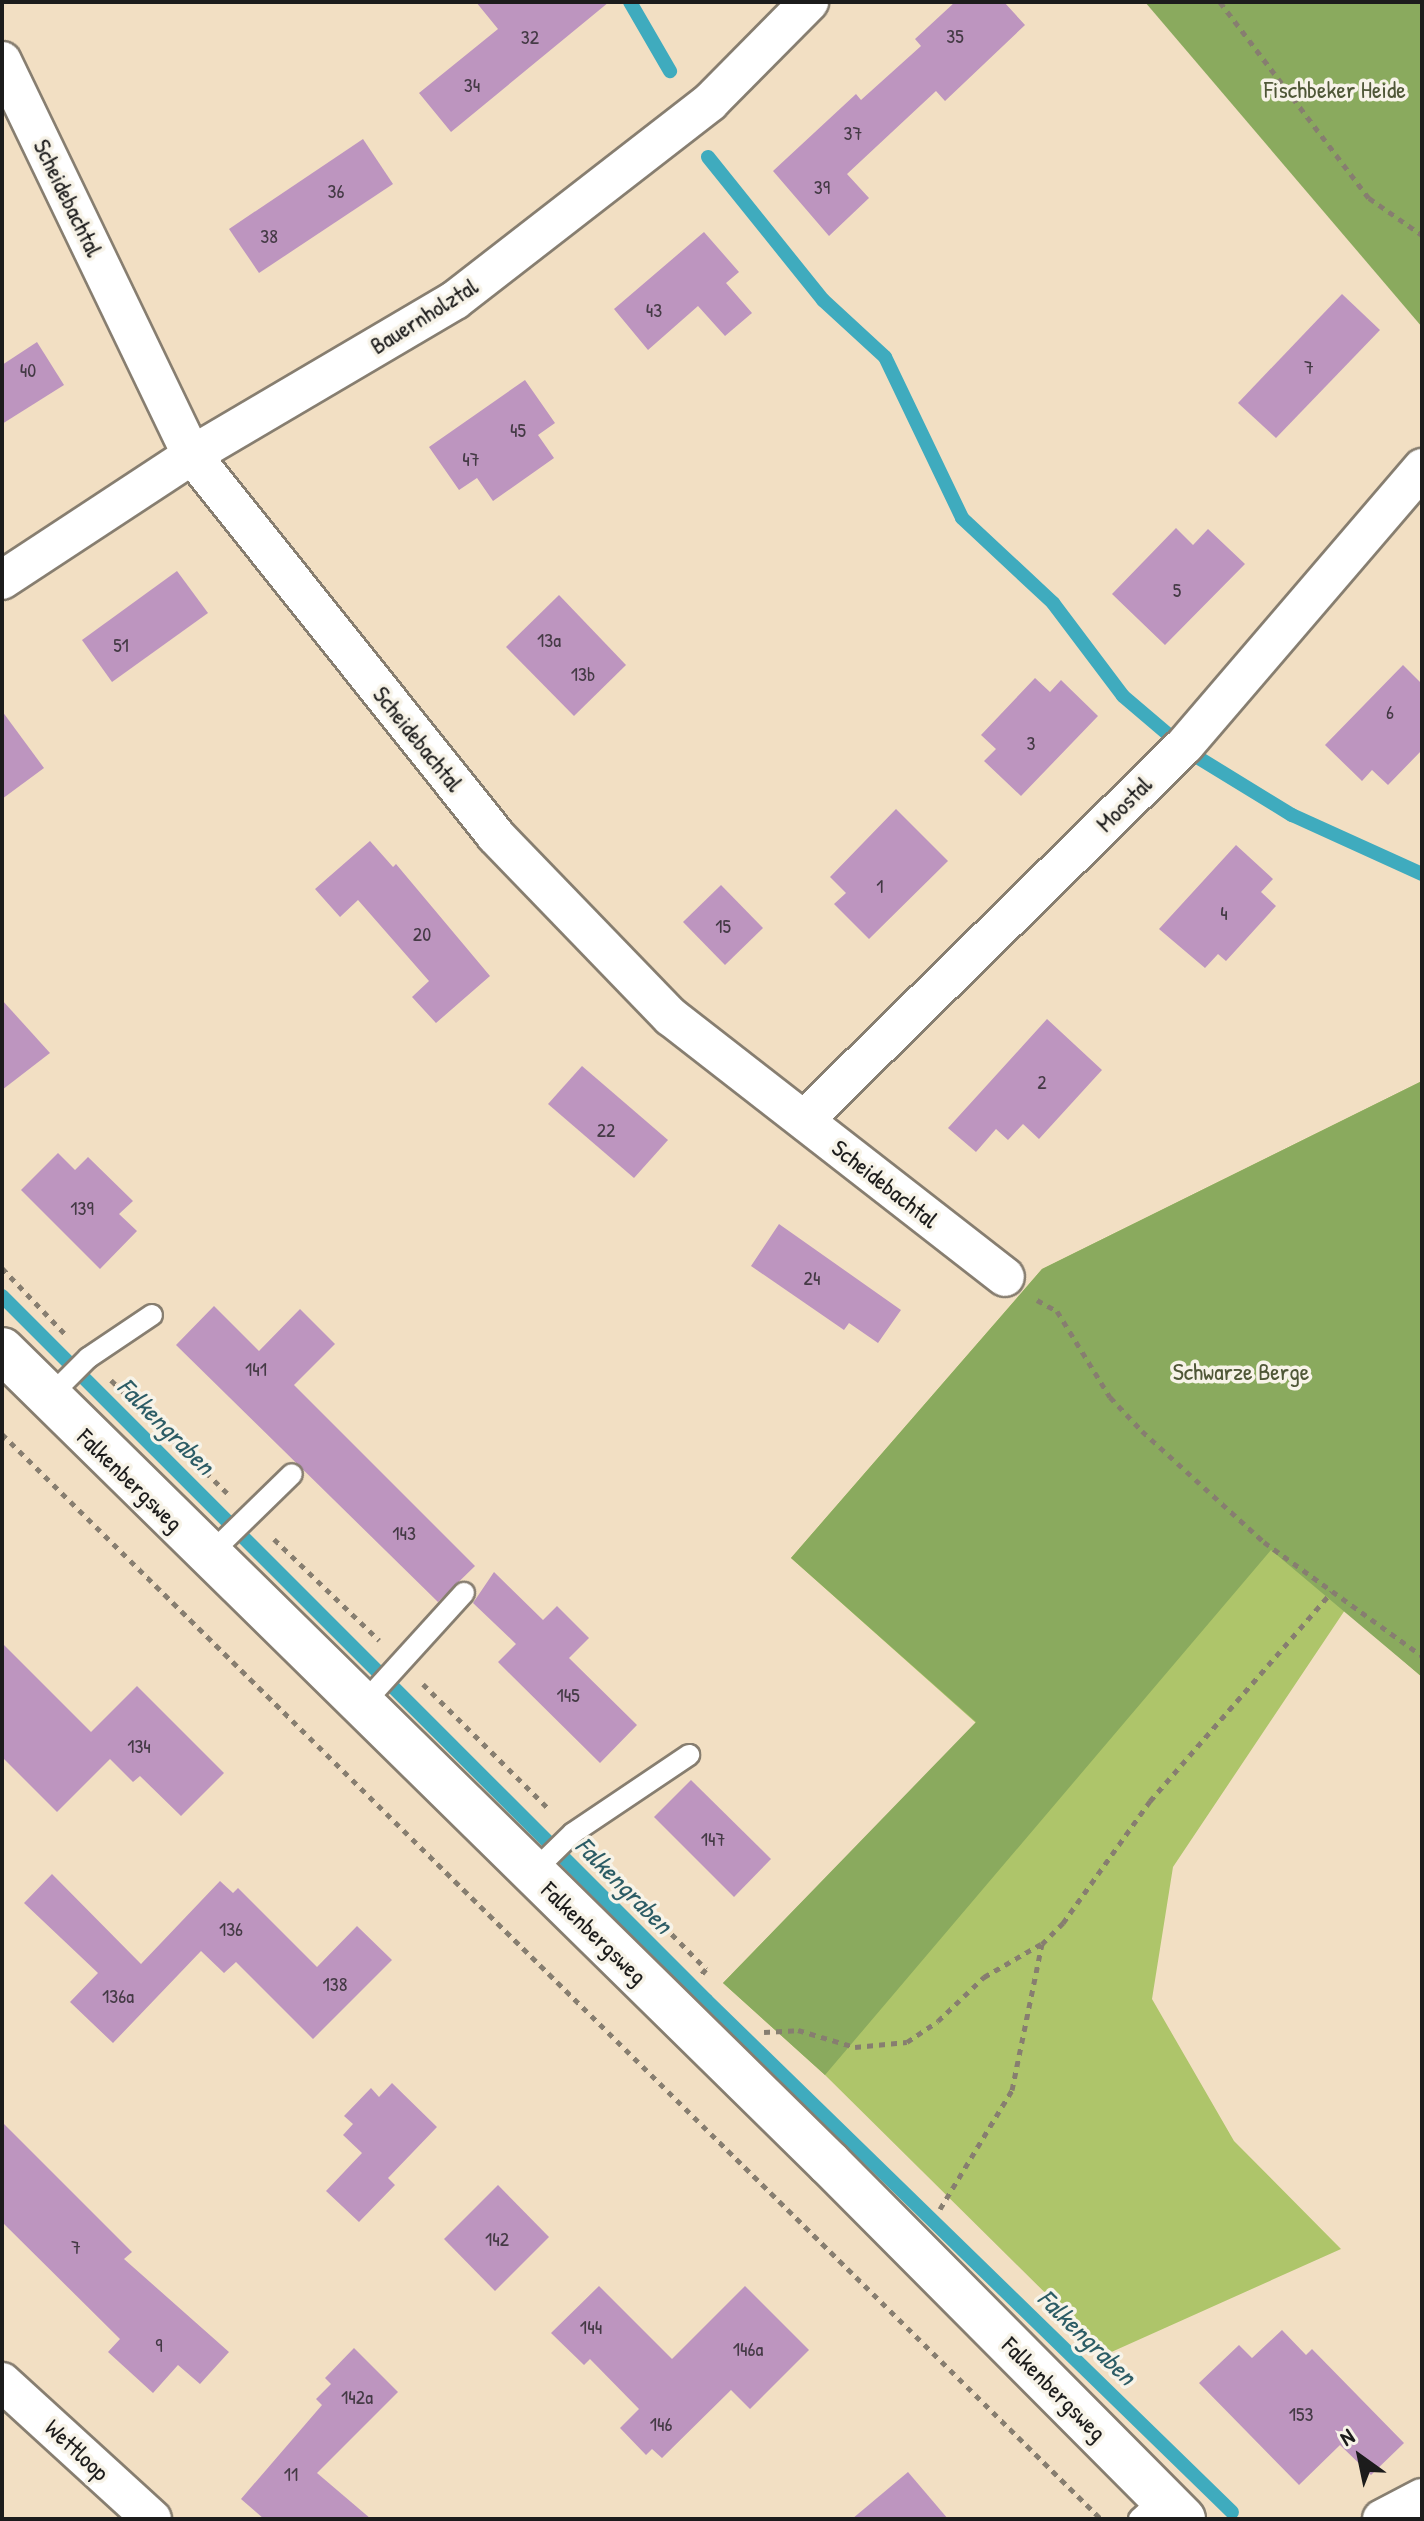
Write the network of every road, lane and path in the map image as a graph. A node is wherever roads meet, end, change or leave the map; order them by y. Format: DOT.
graph roads {
  1 [pos="809,2"];
  2 [pos="1220,2"];
  3 [pos="2,61"];
  4 [pos="1422,235"];
  5 [pos="192,455"];
  6 [pos="1422,468"];
  7 [pos="2,580"];
  8 [pos="804,1120"];
  9 [pos="2,1268"];
  10 [pos="1005,1277"];
  11 [pos="152,1315"];
  12 [pos="2,1350"];
  13 [pos="86,1360"];
  14 [pos="55,1390"];
  15 [pos="2,1434"];
  16 [pos="292,1474"];
  17 [pos="246,1519"];
  18 [pos="216,1547"];
  19 [pos="1332,1592"];
  20 [pos="464,1593"];
  21 [pos="1422,1656"];
  22 [pos="400,1667"];
  23 [pos="370,1698"];
  24 [pos="689,1755"];
  25 [pos="569,1837"];
  26 [pos="539,1866"];
  27 [pos="1042,1944"];
  28 [pos="711,1986"];
  29 [pos="755,2027"];
  30 [pos="944,2204"];
  31 [pos="2,2382"];
  32 [pos="1422,2498"];
  33 [pos="1161,2512"];
  34 [pos="152,2519"];
  35 [pos="1101,2519"];
  36 [pos="1382,2519"];
  1 -- 5 [label="street, Bauernholztal"];
  2 -- 4 [label="path"];
  3 -- 5 [label="street, Scheidebachtal"];
  5 -- 7 [label="street, Bauernholztal"];
  5 -- 8 [label="street, Scheidebachtal"];
  6 -- 8 [label="street, Moostal"];
  8 -- 10 [label="street, Scheidebachtal"];
  9 -- 13 [label="path"];
  10 -- 19 [label="path"];
  11 -- 13 [label="lane"];
  12 -- 14 [label="street, Falkenbergsweg"];
  13 -- 14 [label="lane"];
  13 -- 17 [label="path"];
  14 -- 18 [label="street, Falkenbergsweg"];
  15 -- 35 [label="path"];
  16 -- 17 [label="lane"];
  17 -- 18 [label="lane"];
  17 -- 22 [label="path"];
  18 -- 23 [label="street, Falkenbergsweg"];
  19 -- 21 [label="path"];
  19 -- 27 [label="path"];
  20 -- 22 [label="lane"];
  22 -- 23 [label="lane"];
  22 -- 25 [label="path"];
  23 -- 26 [label="street, Falkenbergsweg"];
  24 -- 25 [label="lane"];
  25 -- 26 [label="lane"];
  25 -- 28 [label="path"];
  26 -- 33 [label="street, Falkenbergsweg"];
  27 -- 29 [label="path"];
  27 -- 30 [label="path"];
  31 -- 34 [label="street, Wettloop"];
  32 -- 36 [label="street"];
}
